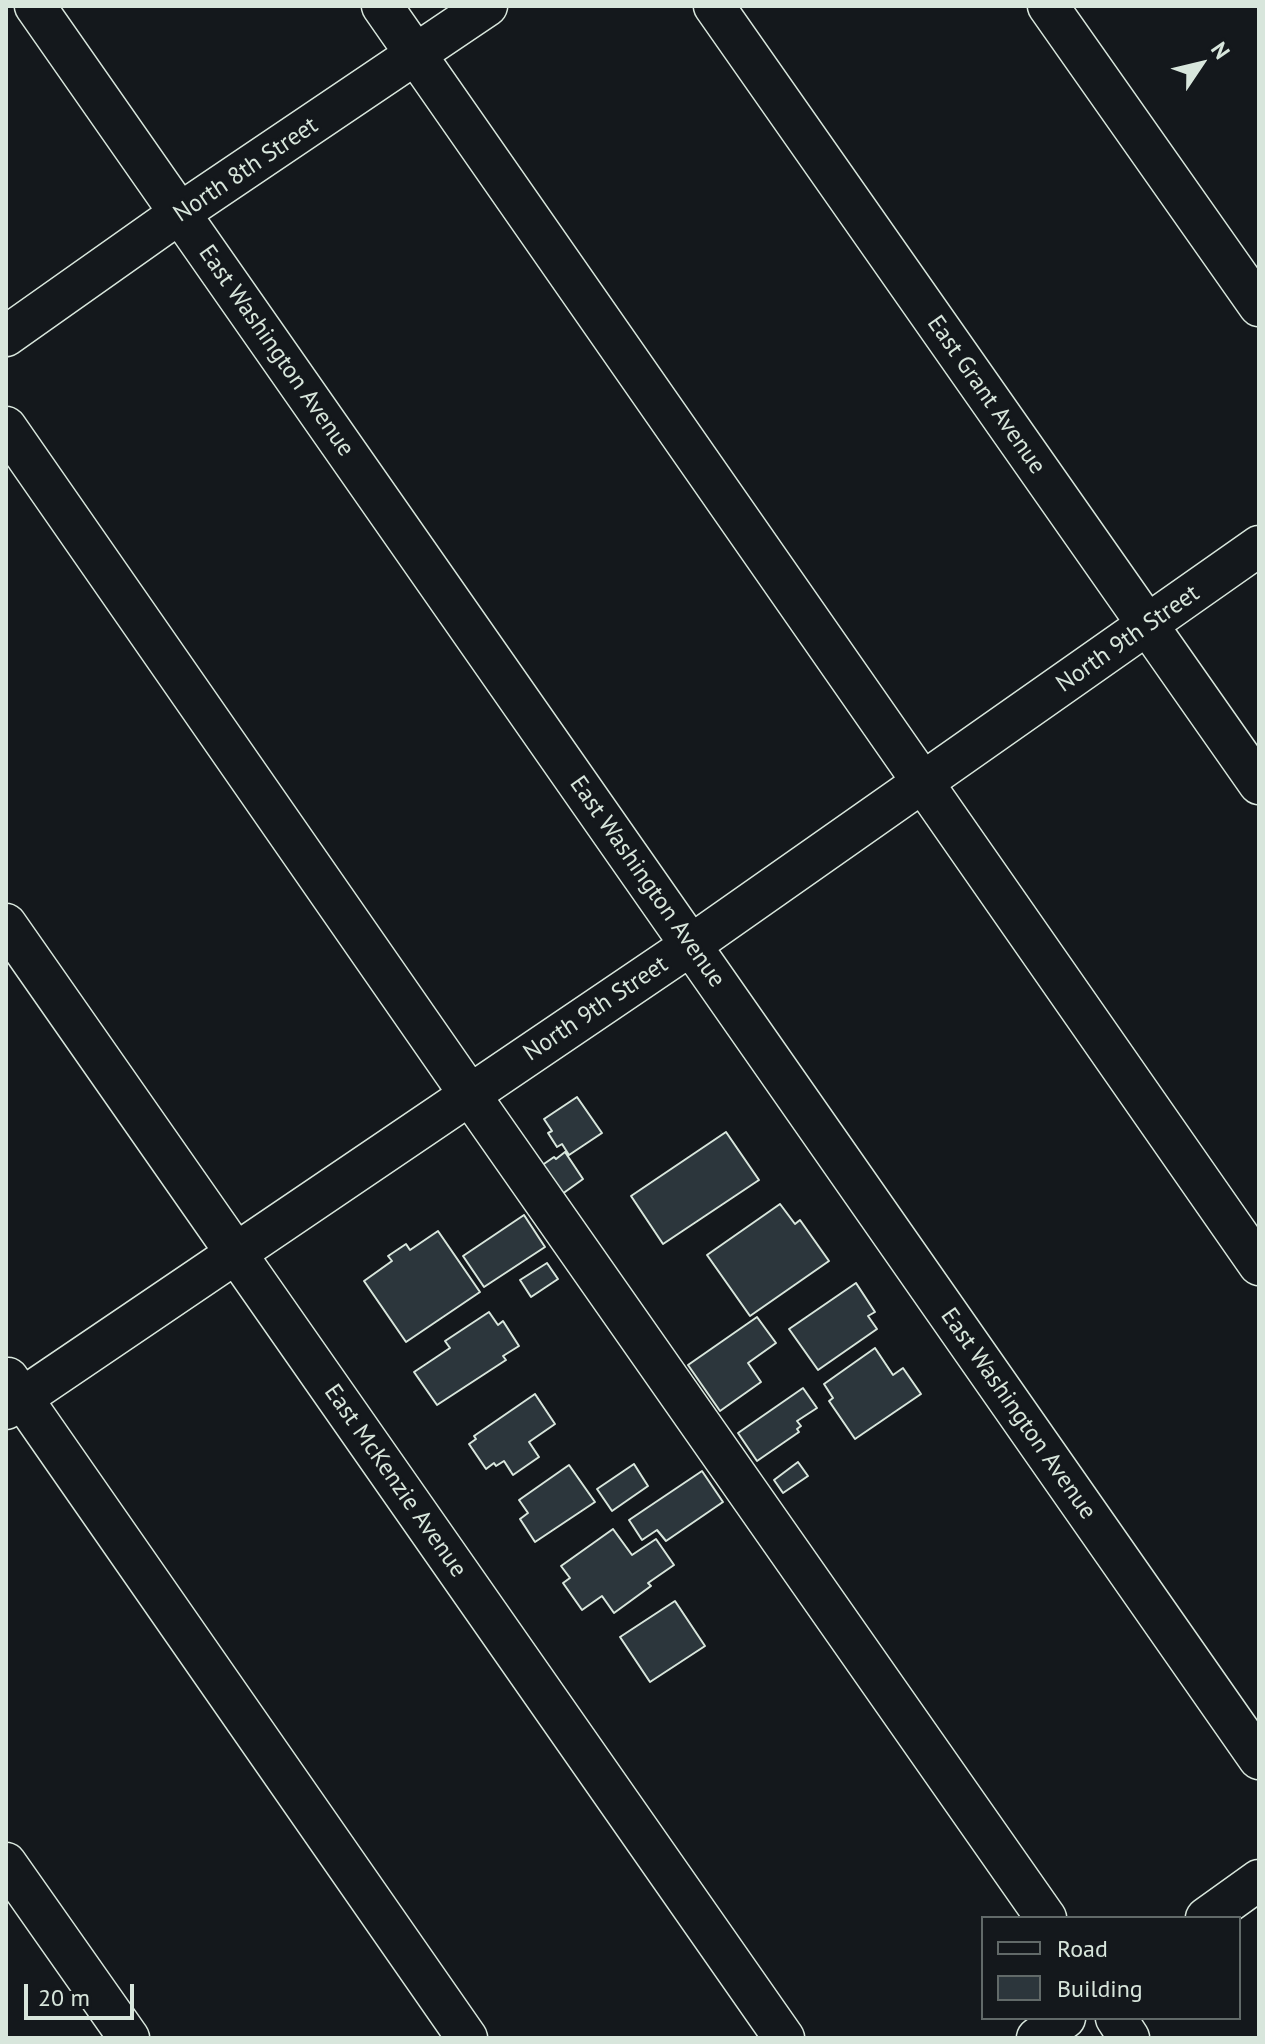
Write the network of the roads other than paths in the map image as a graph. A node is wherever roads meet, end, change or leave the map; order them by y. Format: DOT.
graph roads {
  1 [pos="35,6"];
  2 [pos="382,6"];
  3 [pos="487,6"];
  4 [pos="714,6"];
  5 [pos="1048,6"];
  6 [pos="416,55"];
  7 [pos="180,213"];
  8 [pos="1259,306"];
  9 [pos="6,336"];
  10 [pos="6,427"];
  11 [pos="1259,546"];
  12 [pos="1148,625"];
  13 [pos="922,783"];
  14 [pos="1259,784"];
  15 [pos="6,924"];
  16 [pos="691,945"];
  17 [pos="470,1095"];
  18 [pos="236,1253"];
  19 [pos="1259,1265"];
  20 [pos="11,1394"];
  21 [pos="1259,1759"];
  22 [pos="6,1863"];
  23 [pos="1259,1880"];
  24 [pos="1045,1916"];
  25 [pos="1209,1916"];
  26 [pos="1062,2020"];
  27 [pos="1117,2020"];
  28 [pos="129,2038"];
  29 [pos="467,2038"];
  30 [pos="784,2038"];
  31 [pos="1037,2038"];
  32 [pos="1129,2038"];
  1 -- 7 [label="street, East Washington Avenue"];
  2 -- 6 [label="street"];
  3 -- 6 [label="street, North 8th Street"];
  4 -- 12 [label="street, East Grant Avenue"];
  5 -- 8 [label="street"];
  6 -- 7 [label="street, North 8th Street"];
  6 -- 13 [label="street"];
  7 -- 9 [label="street, North 8th Street"];
  7 -- 16 [label="street, East Washington Avenue"];
  10 -- 17 [label="street"];
  11 -- 12 [label="street, North 9th Street"];
  12 -- 13 [label="street, North 9th Street"];
  12 -- 14 [label="street, East Grant Avenue"];
  13 -- 16 [label="street, North 9th Street"];
  13 -- 19 [label="street"];
  15 -- 18 [label="street, East McKenzie Avenue"];
  16 -- 17 [label="street, North 9th Street"];
  16 -- 21 [label="street, East Washington Avenue"];
  17 -- 18 [label="street, North 9th Street"];
  17 -- 24 [label="street"];
  18 -- 20 [label="street, North 9th Street"];
  18 -- 30 [label="street, East McKenzie Avenue"];
  20 -- 29 [label="street"];
  22 -- 28 [label="street"];
  23 -- 25 [label="street"];
  26 -- 31 [label="street"];
  27 -- 32 [label="street"];
}
